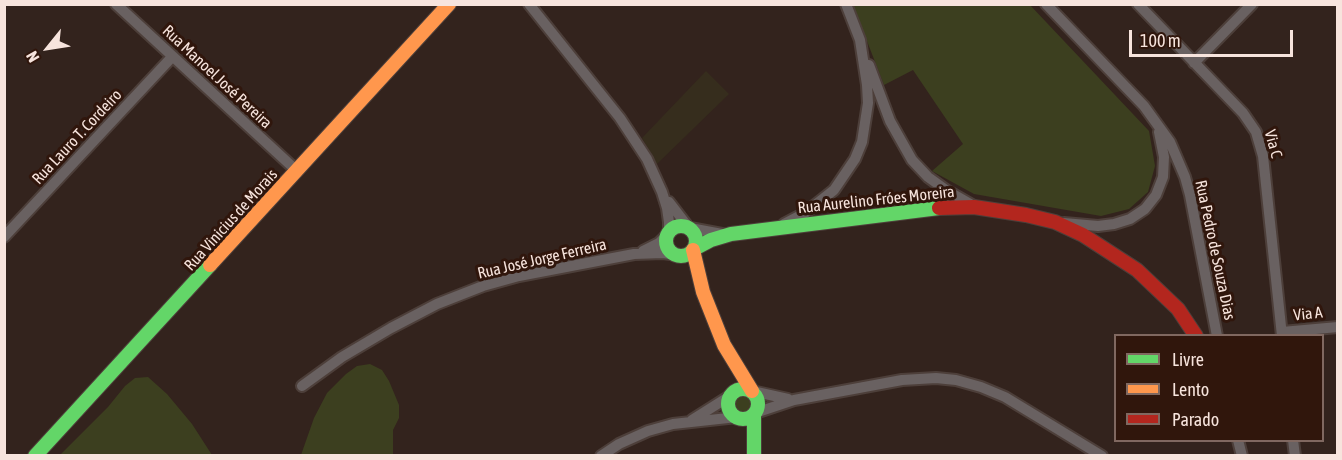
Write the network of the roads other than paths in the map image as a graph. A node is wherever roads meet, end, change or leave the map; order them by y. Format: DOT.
graph roads {
  1 [pos="116,4"];
  2 [pos="449,4"];
  3 [pos="528,4"];
  4 [pos="846,4"];
  5 [pos="1046,4"];
  6 [pos="1138,4"];
  7 [pos="1252,4"];
  8 [pos="860,40"];
  9 [pos="172,57"];
  10 [pos="1194,63"];
  11 [pos="1156,121"];
  12 [pos="297,171"];
  13 [pos="662,192"];
  14 [pos="974,207"];
  15 [pos="1055,222"];
  16 [pos="689,228"];
  17 [pos="772,228"];
  18 [pos="668,234"];
  19 [pos="731,234"];
  20 [pos="4,237"];
  21 [pos="693,250"];
  22 [pos="634,254"];
  23 [pos="678,255"];
  24 [pos="703,292"];
  25 [pos="1338,327"];
  26 [pos="1195,334"];
  27 [pos="1217,334"];
  28 [pos="1282,334"];
  29 [pos="724,345"];
  30 [pos="302,386"];
  31 [pos="752,391"];
  32 [pos="730,396"];
  33 [pos="794,400"];
  34 [pos="755,414"];
  35 [pos="737,417"];
  36 [pos="687,422"];
  37 [pos="35,456"];
  38 [pos="601,456"];
  39 [pos="753,456"];
  40 [pos="1102,456"];
  1 -- 9 [label="street, Rua Manoel José Pereira"];
  2 -- 12 [label="street, Rua Vinicius de Morais"];
  3 -- 13 [label="street"];
  4 -- 8 [label="street"];
  5 -- 11 [label="street, Rua Pedro de Souza Dias"];
  6 -- 10 [label="street, Via C"];
  7 -- 10 [label="street"];
  8 -- 14 [label="street"];
  8 -- 17 [label="street"];
  9 -- 12 [label="street, Rua Manoel José Pereira"];
  9 -- 20 [label="street, Rua Lauro T. Cordeiro"];
  10 -- 28 [label="street, Via C"];
  11 -- 15 [label="street"];
  11 -- 27 [label="street, Rua Pedro de Souza Dias"];
  12 -- 37 [label="street, Rua Vinicius de Morais"];
  13 -- 16 [label="street"];
  13 -- 18 [label="street"];
  14 -- 15 [label="street, Rua Aurelino Fróes Moreira"];
  14 -- 17 [label="street, Rua Aurelino Fróes Moreira"];
  15 -- 26 [label="street, Rua Aurelino Fróes Moreira"];
  16 -- 18 [label="street"];
  16 -- 19 [label="street"];
  16 -- 21 [label="street"];
  17 -- 19 [label="street, Rua Aurelino Fróes Moreira"];
  18 -- 22 [label="street, Rua José Jorge Ferreira"];
  18 -- 23 [label="street"];
  19 -- 21 [label="street, Rua Aurelino Fróes Moreira"];
  21 -- 23 [label="street"];
  21 -- 24 [label="street"];
  22 -- 23 [label="street, Rua José Jorge Ferreira"];
  22 -- 30 [label="street, Rua José Jorge Ferreira"];
  23 -- 24 [label="street"];
  24 -- 29 [label="street"];
  25 -- 28 [label="street, Via A"];
  29 -- 31 [label="street"];
  29 -- 32 [label="street"];
  31 -- 32 [label="street"];
  31 -- 33 [label="street"];
  31 -- 34 [label="street"];
  32 -- 35 [label="street"];
  32 -- 36 [label="street"];
  33 -- 34 [label="street"];
  33 -- 40 [label="street"];
  34 -- 35 [label="street"];
  34 -- 39 [label="street"];
  35 -- 36 [label="street"];
  35 -- 39 [label="street"];
  36 -- 38 [label="street"];
}
